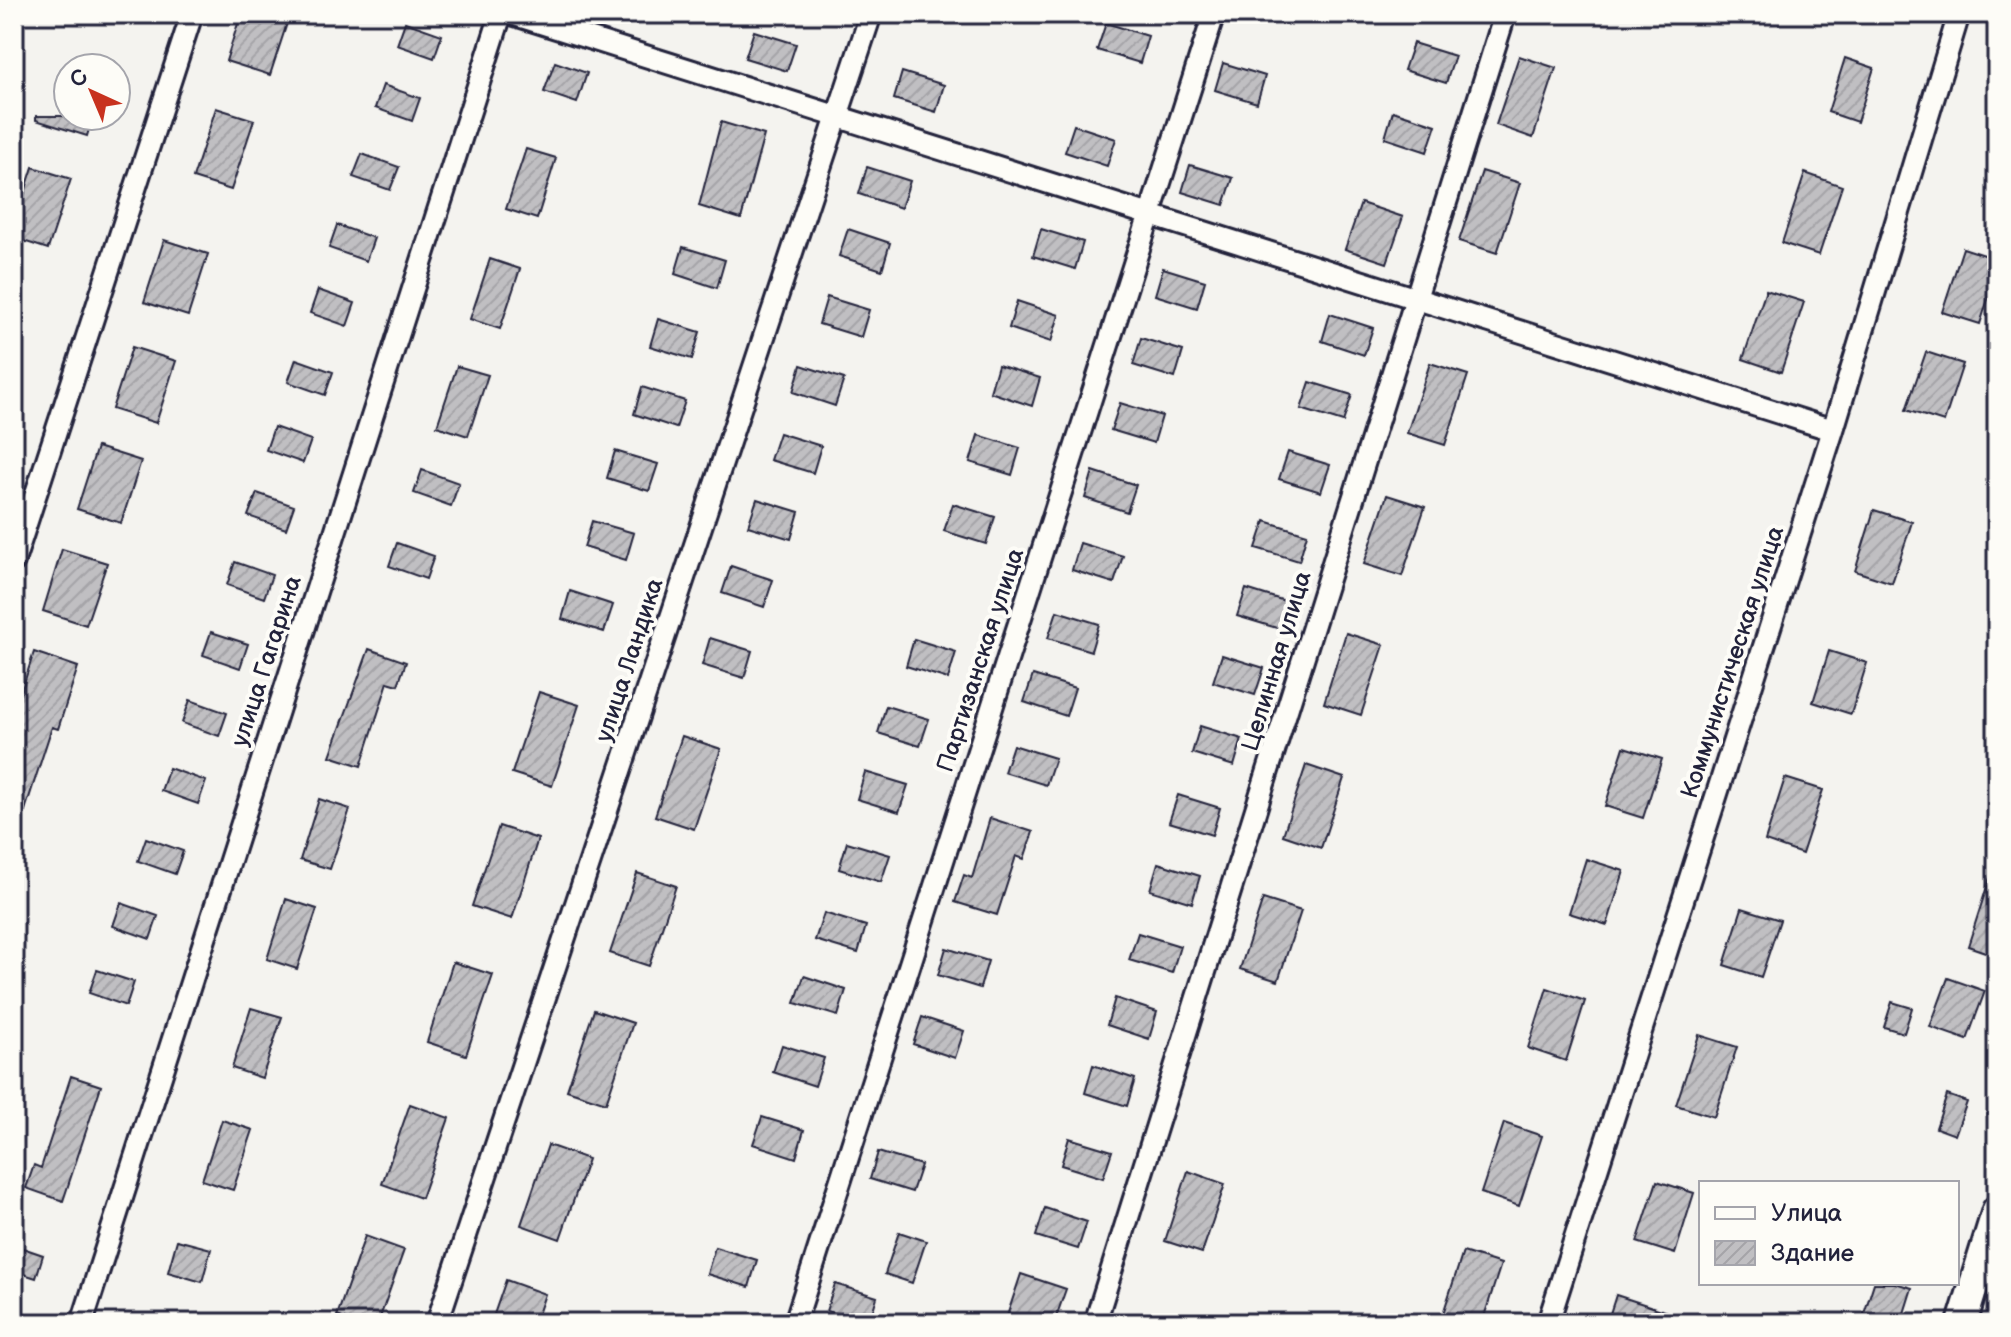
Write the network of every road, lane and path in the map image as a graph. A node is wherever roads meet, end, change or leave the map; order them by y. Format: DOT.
graph roads {
  1 [pos="192,14"];
  2 [pos="501,14"];
  3 [pos="512,14"];
  4 [pos="871,14"];
  5 [pos="1214,14"];
  6 [pos="1505,14"];
  7 [pos="1959,14"];
  8 [pos="837,116"];
  9 [pos="1150,215"];
  10 [pos="1417,299"];
  11 [pos="1833,430"];
  12 [pos="14,561"];
  13 [pos="1997,1210"];
  14 [pos="82,1323"];
  15 [pos="437,1323"];
  16 [pos="795,1323"];
  17 [pos="1095,1323"];
  18 [pos="1548,1323"];
  19 [pos="1962,1323"];
  1 -- 12 [label="street"];
  2 -- 14 [label="street, улица Гагарина"];
  3 -- 8 [label="street"];
  4 -- 8 [label="street, улица Ландика"];
  5 -- 9 [label="street, Партизанская улица"];
  6 -- 10 [label="street, Целинная улица"];
  7 -- 11 [label="street, Коммунистическая улица"];
  8 -- 9 [label="street"];
  8 -- 15 [label="street, улица Ландика"];
  9 -- 10 [label="street"];
  9 -- 16 [label="street, Партизанская улица"];
  10 -- 11 [label="street"];
  10 -- 17 [label="street, Целинная улица"];
  11 -- 18 [label="street, Коммунистическая улица"];
  13 -- 19 [label="street"];
}
